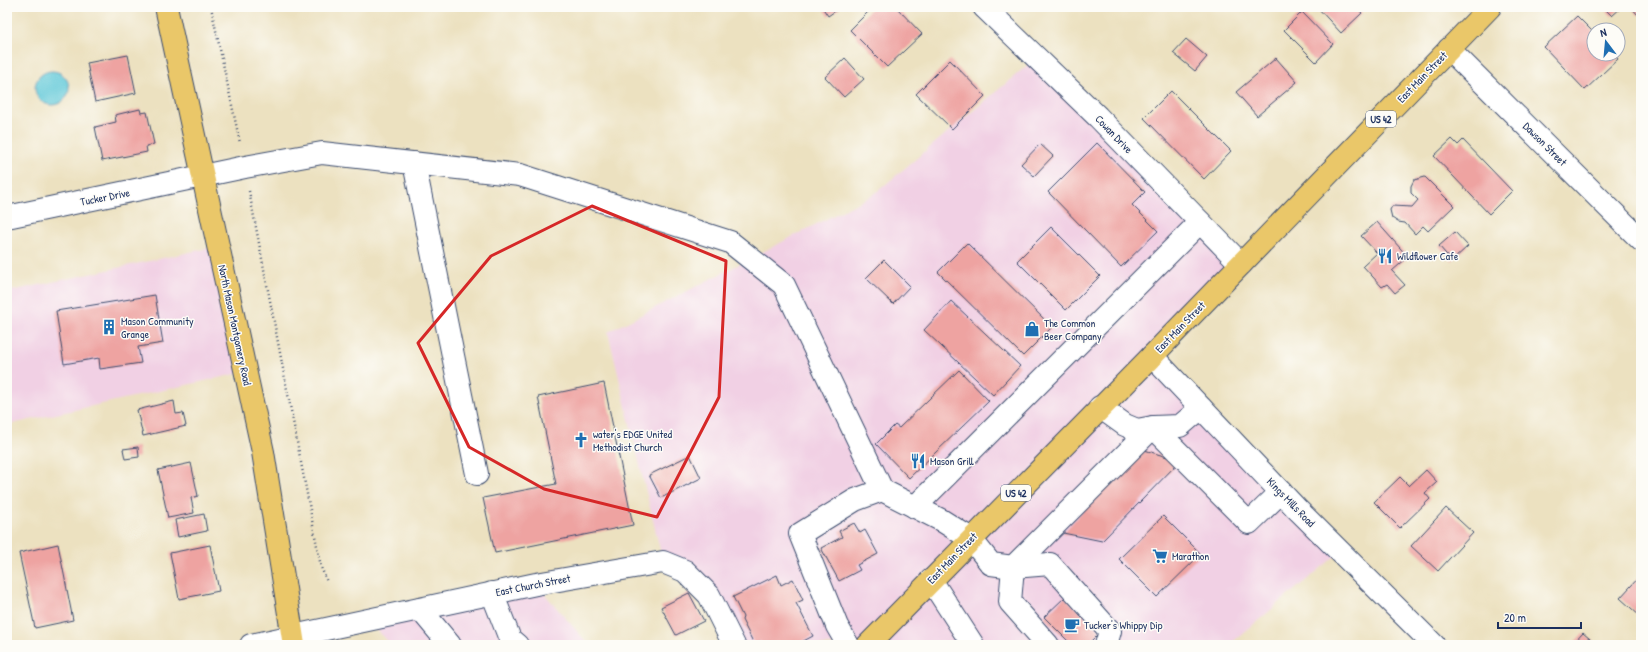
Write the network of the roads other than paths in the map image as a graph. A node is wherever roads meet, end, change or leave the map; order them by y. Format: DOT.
graph roads {
  1 [pos="166,7"];
  2 [pos="984,7"];
  3 [pos="1490,7"];
  4 [pos="1449,48"];
  5 [pos="414,163"];
  6 [pos="202,177"];
  7 [pos="7,217"];
  8 [pos="1200,222"];
  9 [pos="1641,240"];
  10 [pos="1241,264"];
  11 [pos="1152,356"];
  12 [pos="1100,407"];
  13 [pos="1201,408"];
  14 [pos="1152,427"];
  15 [pos="477,474"];
  16 [pos="882,490"];
  17 [pos="1281,492"];
  18 [pos="915,507"];
  19 [pos="970,539"];
  20 [pos="1014,567"];
  21 [pos="931,580"];
  22 [pos="492,593"];
  23 [pos="420,609"];
  24 [pos="293,640"];
  25 [pos="251,645"];
  26 [pos="450,645"];
  27 [pos="517,645"];
  28 [pos="734,645"];
  29 [pos="848,645"];
  30 [pos="868,645"];
  31 [pos="973,645"];
  32 [pos="1048,645"];
  33 [pos="1106,645"];
  34 [pos="1434,645"];
  1 -- 6 [label="main road, North Mason Montgomery Road"];
  2 -- 8 [label="street, Cowan Drive"];
  3 -- 4 [label="main road, East Main Street / US 42"];
  4 -- 9 [label="street, Dawson Street"];
  4 -- 10 [label="main road, East Main Street / US 42"];
  5 -- 6 [label="street, Tucker Drive"];
  5 -- 15 [label="street"];
  5 -- 16 [label="street, Tucker Drive"];
  6 -- 7 [label="street, Tucker Drive"];
  6 -- 24 [label="main road, North Mason Montgomery Road"];
  8 -- 10 [label="street, Cowan Drive"];
  8 -- 18 [label="street"];
  10 -- 11 [label="main road, East Main Street / US 42"];
  11 -- 12 [label="main road, East Main Street / US 42"];
  11 -- 13 [label="street, Kings Mills Road"];
  12 -- 14 [label="street"];
  12 -- 19 [label="main road, East Main Street / US 42"];
  13 -- 14 [label="street"];
  13 -- 17 [label="street, Kings Mills Road"];
  14 -- 17 [label="street"];
  14 -- 20 [label="street"];
  16 -- 18 [label="street"];
  16 -- 29 [label="street"];
  17 -- 34 [label="street, Kings Mills Road"];
  18 -- 19 [label="street"];
  19 -- 20 [label="street"];
  19 -- 21 [label="main road, East Main Street / US 42"];
  20 -- 32 [label="street"];
  20 -- 33 [label="street"];
  21 -- 30 [label="main road, East Main Street / US 42"];
  21 -- 31 [label="street"];
  22 -- 23 [label="street, East Church Street"];
  22 -- 27 [label="street"];
  22 -- 28 [label="street, East Church Street"];
  23 -- 24 [label="street, East Church Street"];
  23 -- 26 [label="street"];
  24 -- 25 [label="street, East Church Street"];
}
